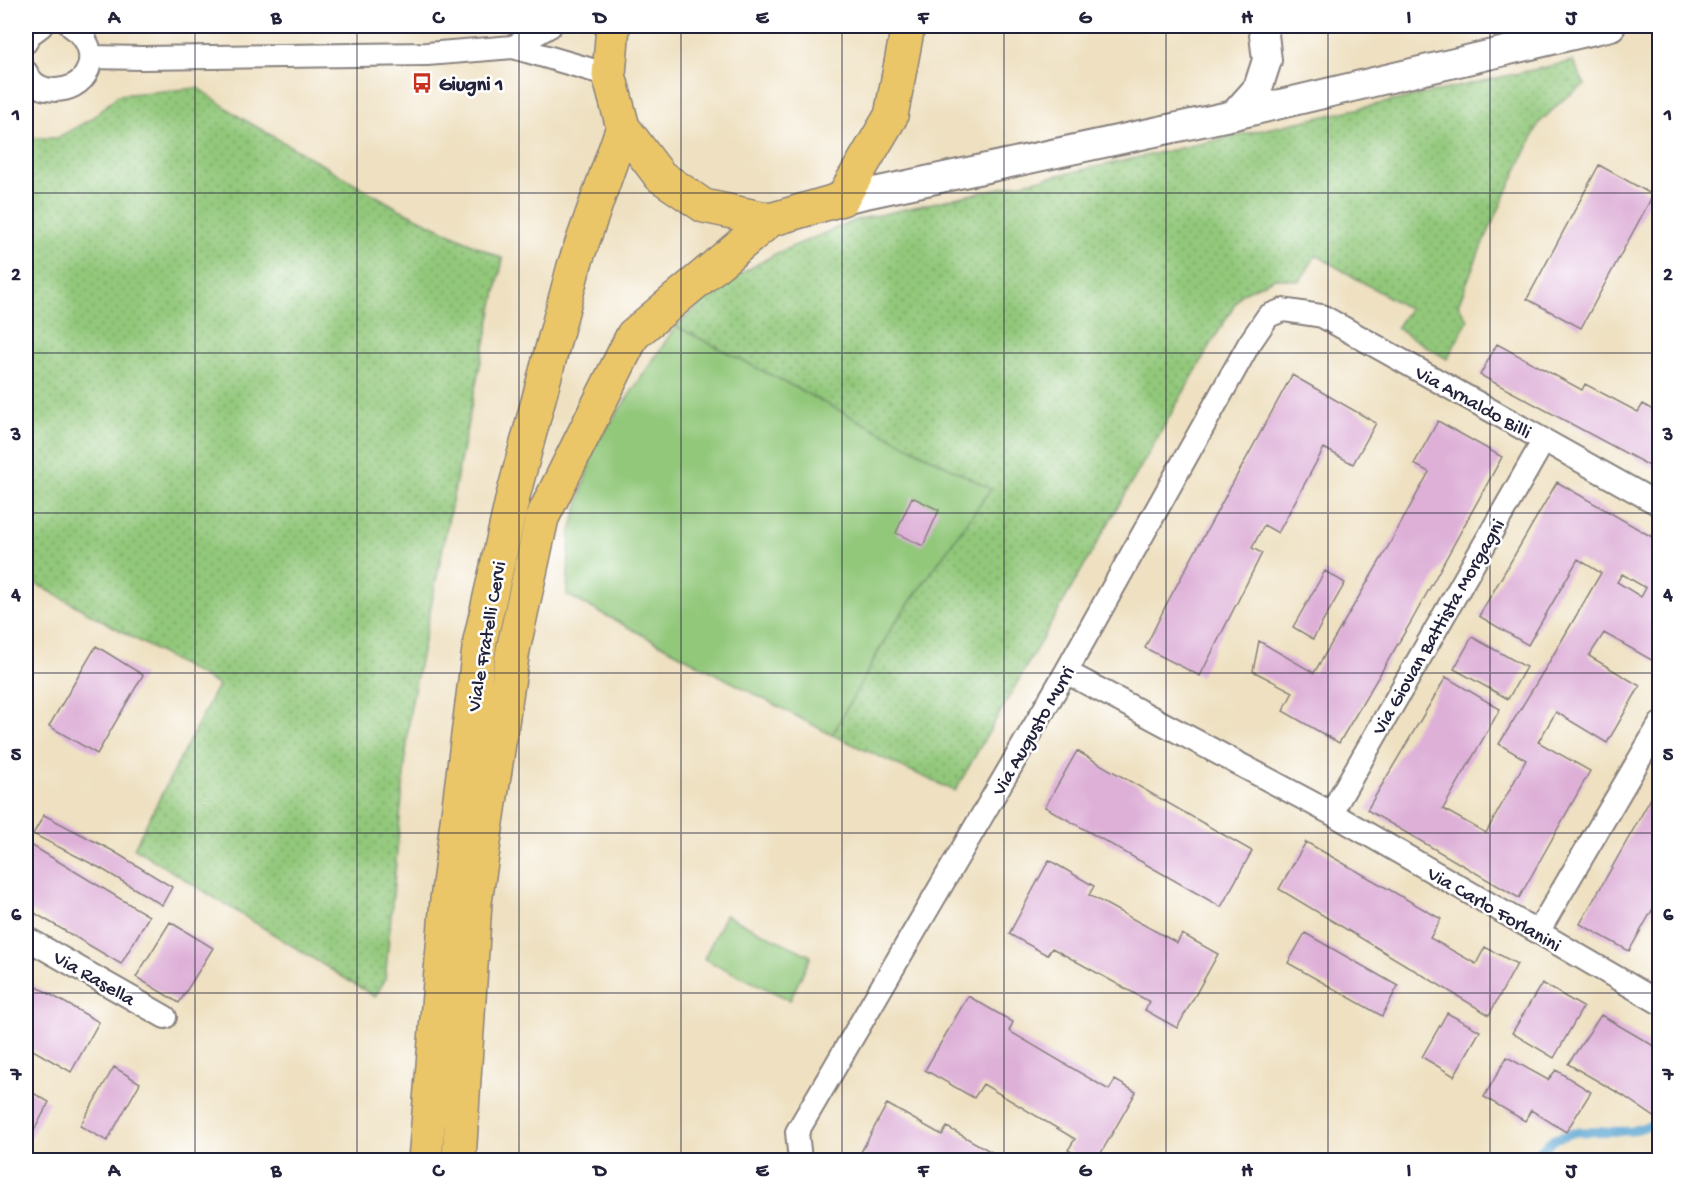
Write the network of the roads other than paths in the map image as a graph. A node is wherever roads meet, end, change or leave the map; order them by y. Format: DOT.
graph roads {
  1 [pos="41,26"];
  2 [pos="550,26"];
  3 [pos="613,26"];
  4 [pos="908,26"];
  5 [pos="1263,26"];
  6 [pos="1611,26"];
  7 [pos="77,28"];
  8 [pos="26,42"];
  9 [pos="513,47"];
  10 [pos="91,57"];
  11 [pos="609,75"];
  12 [pos="28,80"];
  13 [pos="1234,115"];
  14 [pos="623,127"];
  15 [pos="842,199"];
  16 [pos="770,220"];
  17 [pos="1283,310"];
  18 [pos="1544,440"];
  19 [pos="1659,505"];
  20 [pos="1066,672"];
  21 [pos="1659,724"];
  22 [pos="1331,813"];
  23 [pos="1538,932"];
  24 [pos="26,938"];
  25 [pos="1659,1003"];
  26 [pos="165,1017"];
  27 [pos="425,1161"];
  28 [pos="459,1161"];
  29 [pos="800,1161"];
  1 -- 8 [label="street"];
  2 -- 9 [label="street"];
  3 -- 11 [label="main road, Viale Fratelli Cervi"];
  4 -- 15 [label="main road"];
  5 -- 13 [label="street"];
  6 -- 13 [label="street"];
  7 -- 10 [label="street"];
  9 -- 10 [label="street"];
  9 -- 11 [label="street"];
  10 -- 12 [label="street"];
  11 -- 14 [label="main road, Viale Fratelli Cervi"];
  13 -- 15 [label="street"];
  14 -- 16 [label="main road, Viale Fratelli Cervi"];
  14 -- 27 [label="main road, Viale Fratelli Cervi"];
  15 -- 16 [label="main road, Viale Fratelli Cervi"];
  16 -- 28 [label="main road, Viale Fratelli Cervi"];
  17 -- 18 [label="street, Via Arnaldo Billi"];
  17 -- 20 [label="street, Via Augusto Murri"];
  18 -- 19 [label="street, Via Arnaldo Billi"];
  18 -- 22 [label="street, Via Giovan Battista Morgagni"];
  20 -- 22 [label="street, Via Carlo Forlanini"];
  20 -- 29 [label="street, Via Augusto Murri"];
  21 -- 23 [label="street"];
  22 -- 23 [label="street, Via Carlo Forlanini"];
  23 -- 25 [label="street, Via Carlo Forlanini"];
  24 -- 26 [label="street, Via Rasella"];
}
